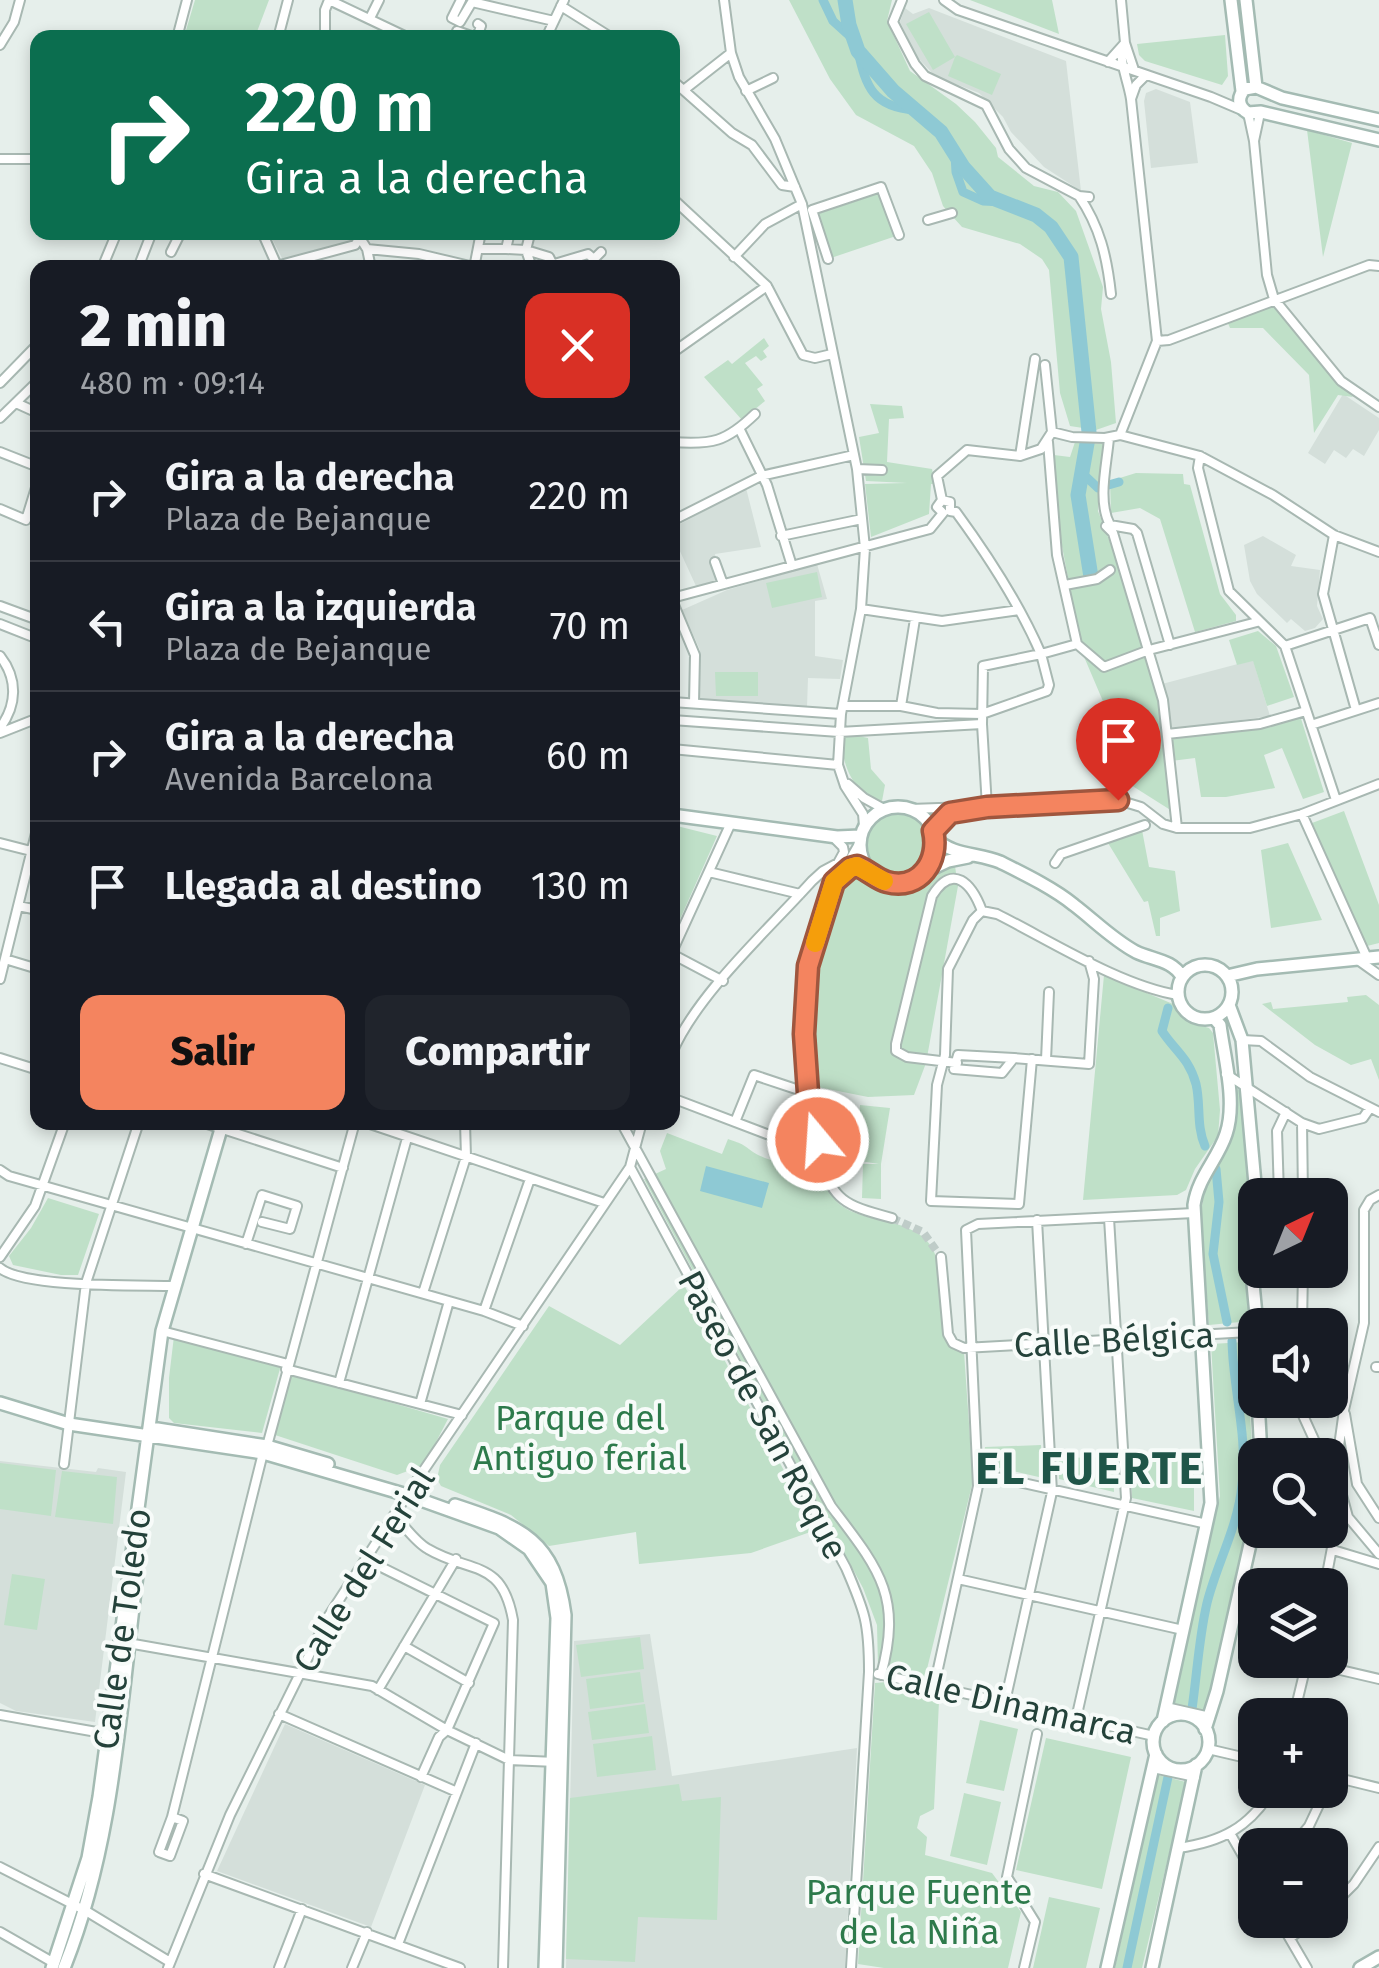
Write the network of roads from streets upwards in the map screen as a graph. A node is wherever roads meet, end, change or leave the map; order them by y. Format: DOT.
graph roads {
  1 [pos="20,0"];
  2 [pos="188,0"];
  3 [pos="288,0"];
  4 [pos="329,0"];
  5 [pos="379,0"];
  6 [pos="524,0"];
  7 [pos="724,0"];
  8 [pos="902,0"];
  9 [pos="944,0"];
  10 [pos="1120,0"];
  11 [pos="1231,0"];
  12 [pos="1246,0"];
  13 [pos="466,1"];
  14 [pos="562,3"];
  15 [pos="521,12"];
  16 [pos="370,18"];
  17 [pos="554,20"];
  18 [pos="478,24"];
  19 [pos="179,30"];
  20 [pos="280,30"];
  21 [pos="326,30"];
  22 [pos="397,30"];
  23 [pos="457,30"];
  24 [pos="480,30"];
  25 [pos="550,30"];
  26 [pos="601,30"];
  27 [pos="0,45"];
  28 [pos="1123,46"];
  29 [pos="731,54"];
  30 [pos="1108,62"];
  31 [pos="1121,66"];
  32 [pos="1131,72"];
  33 [pos="1146,75"];
  34 [pos="773,78"];
  35 [pos="1136,85"];
  36 [pos="680,86"];
  37 [pos="685,89"];
  38 [pos="1260,89"];
  39 [pos="746,91"];
  40 [pos="1242,92"];
  41 [pos="1211,96"];
  42 [pos="1131,99"];
  43 [pos="1253,112"];
  44 [pos="1379,120"];
  45 [pos="1379,140"];
  46 [pos="1012,152"];
  47 [pos="0,159"];
  48 [pos="30,159"];
  49 [pos="1002,159"];
  50 [pos="795,186"];
  51 [pos="802,204"];
  52 [pos="680,206"];
  53 [pos="952,213"];
  54 [pos="809,214"];
  55 [pos="928,220"];
  56 [pos="898,235"];
  57 [pos="176,240"];
  58 [pos="356,240"];
  59 [pos="361,240"];
  60 [pos="480,240"];
  61 [pos="508,240"];
  62 [pos="528,240"];
  63 [pos="367,249"];
  64 [pos="478,249"];
  65 [pos="506,249"];
  66 [pos="526,250"];
  67 [pos="171,252"];
  68 [pos="734,257"];
  69 [pos="828,259"];
  70 [pos="300,260"];
  71 [pos="369,260"];
  72 [pos="445,260"];
  73 [pos="476,260"];
  74 [pos="529,260"];
  75 [pos="550,260"];
  76 [pos="564,260"];
  77 [pos="599,260"];
  78 [pos="1379,266"];
  79 [pos="767,286"];
  80 [pos="1111,294"];
  81 [pos="1274,299"];
  82 [pos="1157,341"];
  83 [pos="680,346"];
  84 [pos="30,352"];
  85 [pos="832,354"];
  86 [pos="1036,359"];
  87 [pos="1045,364"];
  88 [pos="0,367"];
  89 [pos="8,375"];
  90 [pos="0,383"];
  91 [pos="30,389"];
  92 [pos="16,403"];
  93 [pos="1379,407"];
  94 [pos="30,409"];
  95 [pos="754,414"];
  96 [pos="0,418"];
  97 [pos="740,428"];
  98 [pos="1051,435"];
  99 [pos="1120,435"];
  100 [pos="1107,438"];
  101 [pos="680,442"];
  102 [pos="0,452"];
  103 [pos="854,455"];
  104 [pos="1020,456"];
  105 [pos="1200,456"];
  106 [pos="30,464"];
  107 [pos="857,469"];
  108 [pos="882,470"];
  109 [pos="761,476"];
  110 [pos="30,507"];
  111 [pos="0,510"];
  112 [pos="946,512"];
  113 [pos="680,517"];
  114 [pos="862,519"];
  115 [pos="1106,526"];
  116 [pos="1334,535"];
  117 [pos="781,536"];
  118 [pos="865,548"];
  119 [pos="1379,552"];
  120 [pos="715,562"];
  121 [pos="792,566"];
  122 [pos="1110,570"];
  123 [pos="724,584"];
  124 [pos="1065,585"];
  125 [pos="680,596"];
  126 [pos="0,606"];
  127 [pos="861,610"];
  128 [pos="1019,610"];
  129 [pos="30,617"];
  130 [pos="680,619"];
  131 [pos="916,619"];
  132 [pos="1257,622"];
  133 [pos="0,624"];
  134 [pos="1330,630"];
  135 [pos="30,637"];
  136 [pos="1077,644"];
  137 [pos="1170,645"];
  138 [pos="1379,645"];
  139 [pos="1285,646"];
  140 [pos="1149,650"];
  141 [pos="1042,654"];
  142 [pos="0,656"];
  143 [pos="680,702"];
  144 [pos="1379,702"];
  145 [pos="694,703"];
  146 [pos="901,706"];
  147 [pos="843,710"];
  148 [pos="1356,710"];
  149 [pos="1306,711"];
  150 [pos="982,714"];
  151 [pos="30,721"];
  152 [pos="680,721"];
  153 [pos="982,724"];
  154 [pos="1311,725"];
  155 [pos="0,730"];
  156 [pos="839,732"];
  157 [pos="1167,734"];
  158 [pos="680,751"];
  159 [pos="838,765"];
  160 [pos="842,776"];
  161 [pos="1379,784"];
  162 [pos="1336,800"];
  163 [pos="987,807"];
  164 [pos="884,809"];
  165 [pos="910,809"];
  166 [pos="1302,814"];
  167 [pos="680,816"];
  168 [pos="730,825"];
  169 [pos="1145,825"];
  170 [pos="1177,828"];
  171 [pos="934,835"];
  172 [pos="834,836"];
  173 [pos="860,841"];
  174 [pos="0,843"];
  175 [pos="30,852"];
  176 [pos="30,856"];
  177 [pos="983,857"];
  178 [pos="1055,863"];
  179 [pos="823,871"];
  180 [pos="709,872"];
  181 [pos="870,872"];
  182 [pos="925,872"];
  183 [pos="834,878"];
  184 [pos="800,894"];
  185 [pos="18,906"];
  186 [pos="30,908"];
  187 [pos="982,911"];
  188 [pos="0,928"];
  189 [pos="12,931"];
  190 [pos="680,935"];
  191 [pos="1121,942"];
  192 [pos="680,957"];
  193 [pos="1368,958"];
  194 [pos="5,959"];
  195 [pos="1089,961"];
  196 [pos="30,967"];
  197 [pos="1194,967"];
  198 [pos="1379,975"];
  199 [pos="1227,976"];
  200 [pos="1182,977"];
  201 [pos="0,979"];
  202 [pos="722,981"];
  203 [pos="1049,992"];
  204 [pos="1178,995"];
  205 [pos="1230,1005"];
  206 [pos="1214,1018"];
  207 [pos="680,1034"];
  208 [pos="1242,1040"];
  209 [pos="0,1058"];
  210 [pos="1014,1058"];
  211 [pos="1032,1058"];
  212 [pos="1046,1060"];
  213 [pos="944,1061"];
  214 [pos="957,1062"];
  215 [pos="30,1067"];
  216 [pos="1226,1073"];
  217 [pos="1246,1086"];
  218 [pos="808,1093"];
  219 [pos="1268,1100"];
  220 [pos="680,1101"];
  221 [pos="1249,1110"];
  222 [pos="1375,1110"];
  223 [pos="1286,1112"];
  224 [pos="735,1122"];
  225 [pos="1302,1122"];
  226 [pos="62,1130"];
  227 [pos="136,1130"];
  228 [pos="221,1130"];
  229 [pos="234,1130"];
  230 [pos="354,1130"];
  231 [pos="386,1130"];
  232 [pos="465,1130"];
  233 [pos="625,1130"];
  234 [pos="639,1130"];
  235 [pos="800,1134"];
  236 [pos="407,1138"];
  237 [pos="634,1146"];
  238 [pos="812,1149"];
  239 [pos="466,1157"];
  240 [pos="630,1167"];
  241 [pos="343,1168"];
  242 [pos="0,1170"];
  243 [pos="530,1178"];
  244 [pos="1255,1178"];
  245 [pos="1278,1178"];
  246 [pos="1303,1178"];
  247 [pos="42,1186"];
  248 [pos="1379,1195"];
  249 [pos="604,1203"];
  250 [pos="110,1206"];
  251 [pos="1194,1213"];
  252 [pos="892,1218"];
  253 [pos="1109,1218"];
  254 [pos="1036,1220"];
  255 [pos="262,1222"];
  256 [pos="190,1230"];
  257 [pos="246,1244"];
  258 [pos="0,1257"];
  259 [pos="941,1257"];
  260 [pos="315,1264"];
  261 [pos="0,1268"];
  262 [pos="369,1278"];
  263 [pos="86,1283"];
  264 [pos="174,1286"];
  265 [pos="423,1293"];
  266 [pos="449,1301"];
  267 [pos="484,1311"];
  268 [pos="523,1326"];
  269 [pos="1238,1330"];
  270 [pos="162,1331"];
  271 [pos="1202,1335"];
  272 [pos="1116,1340"];
  273 [pos="1044,1344"];
  274 [pos="971,1348"];
  275 [pos="287,1367"];
  276 [pos="339,1383"];
  277 [pos="1348,1393"];
  278 [pos="0,1403"];
  279 [pos="420,1404"];
  280 [pos="462,1416"];
  281 [pos="1343,1418"];
  282 [pos="1345,1418"];
  283 [pos="69,1424"];
  284 [pos="152,1434"];
  285 [pos="265,1450"];
  286 [pos="64,1464"];
  287 [pos="978,1472"];
  288 [pos="1052,1489"];
  289 [pos="409,1492"];
  290 [pos="1124,1506"];
  291 [pos="394,1515"];
  292 [pos="1379,1518"];
  293 [pos="1207,1524"];
  294 [pos="1249,1548"];
  295 [pos="1333,1550"];
  296 [pos="1379,1554"];
  297 [pos="456,1559"];
  298 [pos="367,1560"];
  299 [pos="1379,1564"];
  300 [pos="1329,1568"];
  301 [pos="958,1580"];
  302 [pos="435,1592"];
  303 [pos="1029,1596"];
  304 [pos="1100,1612"];
  305 [pos="1183,1630"];
  306 [pos="128,1643"];
  307 [pos="404,1646"];
  308 [pos="212,1657"];
  309 [pos="1348,1671"];
  310 [pos="869,1672"];
  311 [pos="298,1674"];
  312 [pos="881,1675"];
  313 [pos="1379,1679"];
  314 [pos="468,1683"];
  315 [pos="934,1686"];
  316 [pos="378,1690"];
  317 [pos="1005,1702"];
  318 [pos="280,1714"];
  319 [pos="1164,1714"];
  320 [pos="0,1715"];
  321 [pos="1076,1718"];
  322 [pos="1208,1722"];
  323 [pos="446,1730"];
  324 [pos="112,1734"];
  325 [pos="1036,1734"];
  326 [pos="1154,1736"];
  327 [pos="476,1743"];
  328 [pos="1208,1749"];
  329 [pos="1156,1754"];
  330 [pos="1238,1756"];
  331 [pos="509,1760"];
  332 [pos="557,1762"];
  333 [pos="1153,1768"];
  334 [pos="1195,1771"];
  335 [pos="421,1777"];
  336 [pos="1348,1780"];
  337 [pos="1379,1788"];
  338 [pos="456,1792"];
  339 [pos="1258,1808"];
  340 [pos="172,1817"];
  341 [pos="1231,1836"];
  342 [pos="1379,1847"];
  343 [pos="1178,1848"];
  344 [pos="1238,1848"];
  345 [pos="4,1869"];
  346 [pos="204,1874"];
  347 [pos="0,1882"];
  348 [pos="1348,1890"];
  349 [pos="80,1908"];
  350 [pos="302,1909"];
  351 [pos="0,1932"];
  352 [pos="367,1932"];
  353 [pos="1290,1938"];
  354 [pos="398,1944"];
  355 [pos="1379,1958"];
  356 [pos="169,1965"];
  357 [pos="57,1966"];
  358 [pos="279,1968"];
  359 [pos="352,1968"];
  360 [pos="460,1968"];
  361 [pos="503,1968"];
  362 [pos="545,1968"];
  363 [pos="556,1968"];
  364 [pos="851,1968"];
  365 [pos="1024,1968"];
  366 [pos="1107,1968"];
  367 [pos="1152,1968"];
  368 [pos="1307,1968"];
  369 [pos="1360,1968"];
  1 -- 27 [label="street"];
  2 -- 19 [label="street"];
  3 -- 20 [label="street"];
  4 -- 16 [label="street"];
  4 -- 21 [label="street"];
  5 -- 16 [label="street"];
  6 -- 15 [label="street"];
  7 -- 29 [label="street"];
  8 -- 46 [label="street"];
  9 -- 30 [label="street"];
  10 -- 28 [label="street"];
  11 -- 40 [label="street"];
  12 -- 38 [label="street"];
  13 -- 15 [label="street"];
  13 -- 23 [label="street"];
  14 -- 17 [label="street"];
  14 -- 26 [label="street"];
  15 -- 17 [label="street"];
  16 -- 22 [label="street"];
  17 -- 25 [label="street"];
  18 -- 24 [label="street"];
  28 -- 30 [label="street"];
  28 -- 31 [label="street"];
  28 -- 32 [label="street"];
  29 -- 37 [label="street"];
  29 -- 39 [label="street"];
  30 -- 31 [label="street"];
  31 -- 32 [label="street"];
  32 -- 33 [label="street"];
  32 -- 35 [label="street"];
  32 -- 42 [label="street"];
  33 -- 35 [label="street"];
  33 -- 41 [label="street"];
  34 -- 39 [label="street"];
  35 -- 42 [label="street"];
  36 -- 37 [label="street"];
  37 -- 50 [label="street"];
  38 -- 40 [label="street"];
  38 -- 43 [label="street"];
  38 -- 44 [label="street"];
  39 -- 50 [label="street"];
  40 -- 41 [label="street"];
  40 -- 43 [label="street"];
  41 -- 43 [label="street"];
  42 -- 82 [label="street"];
  43 -- 45 [label="street"];
  43 -- 81 [label="street"];
  46 -- 49 [label="street"];
  46 -- 80 [label="street"];
  47 -- 48 [label="street"];
  50 -- 51 [label="street"];
  51 -- 54 [label="street"];
  51 -- 68 [label="street"];
  52 -- 68 [label="street"];
  53 -- 55 [label="street"];
  54 -- 56 [label="street"];
  54 -- 69 [label="street"];
  54 -- 85 [label="street"];
  57 -- 67 [label="street"];
  58 -- 70 [label="street"];
  59 -- 63 [label="street"];
  60 -- 64 [label="street"];
  61 -- 65 [label="street"];
  62 -- 66 [label="street"];
  63 -- 71 [label="street"];
  63 -- 72 [label="street"];
  64 -- 65 [label="street"];
  64 -- 73 [label="street"];
  65 -- 66 [label="street"];
  66 -- 74 [label="street"];
  66 -- 75 [label="street"];
  68 -- 79 [label="street"];
  76 -- 77 [label="street"];
  78 -- 81 [label="street"];
  79 -- 83 [label="street"];
  79 -- 85 [label="street"];
  81 -- 82 [label="street"];
  81 -- 93 [label="street"];
  82 -- 99 [label="street"];
  84 -- 89 [label="street"];
  85 -- 103 [label="street"];
  86 -- 104 [label="street"];
  87 -- 98 [label="street"];
  88 -- 89 [label="street"];
  89 -- 90 [label="street"];
  91 -- 92 [label="street"];
  92 -- 94 [label="street"];
  92 -- 96 [label="street"];
  95 -- 97 [label="street"];
  97 -- 101 [label="street"];
  97 -- 109 [label="street"];
  98 -- 100 [label="street"];
  98 -- 104 [label="street"];
  98 -- 124 [label="street"];
  99 -- 100 [label="street"];
  99 -- 105 [label="street"];
  100 -- 115 [label="street"];
  102 -- 106 [label="street"];
  103 -- 107 [label="street"];
  103 -- 109 [label="street"];
  104 -- 112 [label="street"];
  105 -- 116 [label="street"];
  105 -- 132 [label="street"];
  107 -- 108 [label="street"];
  107 -- 114 [label="street"];
  109 -- 113 [label="street"];
  109 -- 117 [label="street"];
  110 -- 111 [label="street"];
  112 -- 118 [label="street"];
  112 -- 128 [label="street"];
  114 -- 117 [label="street"];
  114 -- 118 [label="street"];
  115 -- 137 [label="street"];
  115 -- 140 [label="street"];
  116 -- 119 [label="street"];
  116 -- 134 [label="street"];
  117 -- 121 [label="street"];
  118 -- 121 [label="street"];
  118 -- 127 [label="street"];
  120 -- 123 [label="street"];
  121 -- 123 [label="street"];
  122 -- 124 [label="street"];
  123 -- 125 [label="street"];
  124 -- 136 [label="street"];
  126 -- 129 [label="street"];
  127 -- 131 [label="street"];
  127 -- 147 [label="street"];
  128 -- 131 [label="street"];
  128 -- 141 [label="street"];
  130 -- 145 [label="street"];
  131 -- 146 [label="street"];
  132 -- 137 [label="street"];
  132 -- 139 [label="street"];
  133 -- 135 [label="street"];
  134 -- 138 [label="street"];
  134 -- 139 [label="street"];
  134 -- 148 [label="street"];
  136 -- 140 [label="street"];
  136 -- 141 [label="street"];
  137 -- 140 [label="street"];
  139 -- 149 [label="street"];
  140 -- 157 [label="street"];
  141 -- 150 [label="street"];
  141 -- 150 [label="street"];
  142 -- 155 [label="street"];
  143 -- 145 [label="street"];
  144 -- 148 [label="street"];
  145 -- 147 [label="street"];
  146 -- 147 [label="street"];
  146 -- 150 [label="street"];
  147 -- 156 [label="street"];
  148 -- 154 [label="street"];
  149 -- 154 [label="street"];
  149 -- 157 [label="street"];
  150 -- 153 [label="street"];
  151 -- 155 [label="street"];
  152 -- 156 [label="street"];
  153 -- 156 [label="street"];
  153 -- 163 [label="street"];
  154 -- 162 [label="street"];
  156 -- 159 [label="street"];
  157 -- 170 [label="street"];
  158 -- 159 [label="street"];
  159 -- 160 [label="street"];
  160 -- 164 [label="street"];
  160 -- 173 [label="street"];
  161 -- 162 [label="street"];
  162 -- 166 [label="street"];
  163 -- 165 [label="street"];
  163 -- 170 [label="street"];
  163 -- 171 [label="street"];
  164 -- 165 [label="street"];
  164 -- 173 [label="street"];
  165 -- 171 [label="street"];
  166 -- 170 [label="street"];
  166 -- 193 [label="street"];
  167 -- 168 [label="street"];
  168 -- 172 [label="street"];
  168 -- 180 [label="street"];
  169 -- 178 [label="street"];
  171 -- 177 [label="street"];
  171 -- 182 [label="street"];
  172 -- 173 [label="street"];
  172 -- 179 [label="street"];
  173 -- 181 [label="street"];
  173 -- 183 [label="street"];
  174 -- 175 [label="street"];
  176 -- 185 [label="street"];
  177 -- 182 [label="street"];
  177 -- 191 [label="street"];
  179 -- 183 [label="street"];
  179 -- 184 [label="street"];
  180 -- 184 [label="street"];
  180 -- 190 [label="street"];
  181 -- 182 [label="street"];
  181 -- 183 [label="street"];
  183 -- 218 [label="street"];
  184 -- 202 [label="street"];
  185 -- 186 [label="street"];
  185 -- 189 [label="street"];
  187 -- 195 [label="street"];
  187 -- 213 [label="street"];
  187 -- 213 [label="street"];
  188 -- 189 [label="street"];
  189 -- 194 [label="street"];
  191 -- 197 [label="street"];
  191 -- 200 [label="street"];
  192 -- 202 [label="street"];
  193 -- 198 [label="street"];
  193 -- 199 [label="street"];
  194 -- 196 [label="street"];
  194 -- 201 [label="street"];
  195 -- 204 [label="street"];
  195 -- 212 [label="street"];
  197 -- 199 [label="street"];
  197 -- 200 [label="street"];
  199 -- 205 [label="street"];
  200 -- 204 [label="street"];
  202 -- 207 [label="street"];
  203 -- 212 [label="street"];
  204 -- 206 [label="street"];
  205 -- 206 [label="street"];
  205 -- 208 [label="street"];
  206 -- 216 [label="street"];
  208 -- 217 [label="street"];
  208 -- 222 [label="street"];
  209 -- 215 [label="street"];
  210 -- 211 [label="street"];
  210 -- 214 [label="street"];
  210 -- 214 [label="street"];
  211 -- 212 [label="street"];
  211 -- 213 [label="street"];
  213 -- 214 [label="street"];
  216 -- 217 [label="street"];
  216 -- 251 [label="street"];
  217 -- 219 [label="street"];
  217 -- 221 [label="street"];
  218 -- 224 [label="street"];
  218 -- 235 [label="street"];
  219 -- 221 [label="street"];
  219 -- 223 [label="street"];
  220 -- 224 [label="street"];
  221 -- 244 [label="street"];
  222 -- 225 [label="street"];
  223 -- 225 [label="street"];
  223 -- 245 [label="street"];
  224 -- 235 [label="street"];
  225 -- 246 [label="street"];
  226 -- 247 [label="street"];
  227 -- 250 [label="street"];
  228 -- 256 [label="street, Calle de Toledo"];
  229 -- 241 [label="street"];
  230 -- 241 [label="street"];
  231 -- 236 [label="street"];
  232 -- 239 [label="street"];
  233 -- 237 [label="street"];
  234 -- 237 [label="street, Calle del Ferial"];
  235 -- 238 [label="street"];
  235 -- 238 [label="street"];
  236 -- 239 [label="street"];
  236 -- 262 [label="street"];
  237 -- 240 [label="street, Calle del Ferial"];
  237 -- 312 [label="street"];
  238 -- 252 [label="street"];
  239 -- 243 [label="street"];
  239 -- 265 [label="street"];
  240 -- 249 [label="street, Calle del Ferial"];
  240 -- 310 [label="street, Paseo de San Roque"];
  241 -- 260 [label="street"];
  242 -- 247 [label="street"];
  243 -- 249 [label="street"];
  243 -- 267 [label="street"];
  247 -- 250 [label="street"];
  247 -- 258 [label="street"];
  248 -- 277 [label="street"];
  249 -- 268 [label="street, Calle del Ferial"];
  250 -- 256 [label="street"];
  250 -- 263 [label="street"];
  251 -- 253 [label="street"];
  251 -- 271 [label="street"];
  253 -- 254 [label="street"];
  253 -- 272 [label="street"];
  254 -- 273 [label="street"];
  254 -- 274 [label="street"];
  255 -- 257 [label="street"];
  256 -- 257 [label="street"];
  256 -- 264 [label="street, Calle de Toledo"];
  257 -- 260 [label="street"];
  259 -- 274 [label="street"];
  260 -- 262 [label="street"];
  260 -- 275 [label="street"];
  261 -- 263 [label="street"];
  262 -- 265 [label="street"];
  262 -- 276 [label="street"];
  263 -- 264 [label="street"];
  263 -- 283 [label="street"];
  264 -- 270 [label="street, Calle de Toledo"];
  265 -- 266 [label="street"];
  266 -- 267 [label="street"];
  266 -- 279 [label="street"];
  267 -- 268 [label="street"];
  268 -- 280 [label="street, Calle del Ferial"];
  269 -- 271 [label="street, Calle Bélgica"];
  270 -- 275 [label="street"];
  270 -- 284 [label="street, Calle de Toledo"];
  271 -- 272 [label="street, Calle Bélgica"];
  271 -- 293 [label="street"];
  272 -- 273 [label="street, Calle Bélgica"];
  272 -- 290 [label="street"];
  273 -- 274 [label="street, Calle Bélgica"];
  273 -- 288 [label="street"];
  274 -- 287 [label="street"];
  275 -- 276 [label="street"];
  275 -- 285 [label="street"];
  276 -- 279 [label="street"];
  278 -- 283 [label="street"];
  279 -- 280 [label="street"];
  280 -- 289 [label="street, Calle del Ferial"];
  281 -- 296 [label="street"];
  282 -- 292 [label="street"];
  283 -- 284 [label="street"];
  283 -- 286 [label="street"];
  284 -- 285 [label="street"];
  284 -- 306 [label="street, Calle de Toledo"];
  284 -- 324 [label="street, Calle de Toledo"];
  285 -- 289 [label="street"];
  285 -- 308 [label="street"];
  287 -- 288 [label="street"];
  287 -- 301 [label="street"];
  288 -- 290 [label="street"];
  288 -- 303 [label="street"];
  289 -- 291 [label="street, Calle del Ferial"];
  289 -- 332 [label="street"];
  290 -- 293 [label="street"];
  290 -- 304 [label="street"];
  291 -- 297 [label="street"];
  291 -- 298 [label="street, Calle del Ferial"];
  293 -- 305 [label="street"];
  294 -- 322 [label="street"];
  295 -- 299 [label="street"];
  295 -- 300 [label="street"];
  297 -- 302 [label="street"];
  297 -- 331 [label="street"];
  298 -- 302 [label="street"];
  298 -- 311 [label="street, Calle del Ferial"];
  301 -- 303 [label="street"];
  301 -- 315 [label="street"];
  302 -- 307 [label="street"];
  302 -- 314 [label="street"];
  303 -- 304 [label="street"];
  303 -- 317 [label="street"];
  304 -- 305 [label="street"];
  304 -- 321 [label="street"];
  305 -- 319 [label="street"];
  306 -- 308 [label="street"];
  306 -- 324 [label="street, Calle de Toledo"];
  307 -- 314 [label="street"];
  307 -- 316 [label="street"];
  308 -- 311 [label="street"];
  308 -- 340 [label="street"];
  309 -- 313 [label="street"];
  310 -- 312 [label="street, Calle Dinamarca"];
  310 -- 364 [label="street, Paseo de San Roque"];
  311 -- 316 [label="street"];
  311 -- 318 [label="street, Calle del Ferial"];
  312 -- 315 [label="street, Calle Dinamarca"];
  314 -- 323 [label="street"];
  315 -- 317 [label="street, Calle Dinamarca"];
  316 -- 323 [label="street"];
  317 -- 321 [label="street, Calle Dinamarca"];
  318 -- 335 [label="street"];
  318 -- 346 [label="street, Calle del Ferial"];
  319 -- 322 [label="street"];
  319 -- 326 [label="street"];
  320 -- 324 [label="street"];
  321 -- 326 [label="street, Calle Dinamarca"];
  322 -- 328 [label="street"];
  323 -- 327 [label="street"];
  323 -- 335 [label="street"];
  324 -- 349 [label="street, Calle de Toledo"];
  325 -- 365 [label="street"];
  326 -- 329 [label="street"];
  327 -- 331 [label="street"];
  327 -- 338 [label="street"];
  328 -- 330 [label="street"];
  328 -- 334 [label="street"];
  329 -- 333 [label="street"];
  329 -- 334 [label="street"];
  331 -- 332 [label="street"];
  331 -- 361 [label="street"];
  332 -- 362 [label="street"];
  332 -- 363 [label="street"];
  333 -- 334 [label="street"];
  333 -- 366 [label="street"];
  334 -- 343 [label="street"];
  335 -- 338 [label="street"];
  336 -- 337 [label="street"];
  338 -- 354 [label="street"];
  339 -- 341 [label="street"];
  340 -- 340 [label="street"];
  341 -- 343 [label="street"];
  341 -- 344 [label="street"];
  342 -- 348 [label="street"];
  343 -- 367 [label="street"];
  345 -- 347 [label="street"];
  345 -- 349 [label="street"];
  346 -- 350 [label="street"];
  346 -- 356 [label="street, Calle del Ferial"];
  349 -- 356 [label="street"];
  349 -- 357 [label="street, Calle de Toledo"];
  350 -- 352 [label="street"];
  350 -- 358 [label="street"];
  351 -- 357 [label="street"];
  352 -- 354 [label="street"];
  352 -- 359 [label="street"];
  353 -- 368 [label="street"];
  354 -- 360 [label="street"];
  355 -- 369 [label="street"];
}
